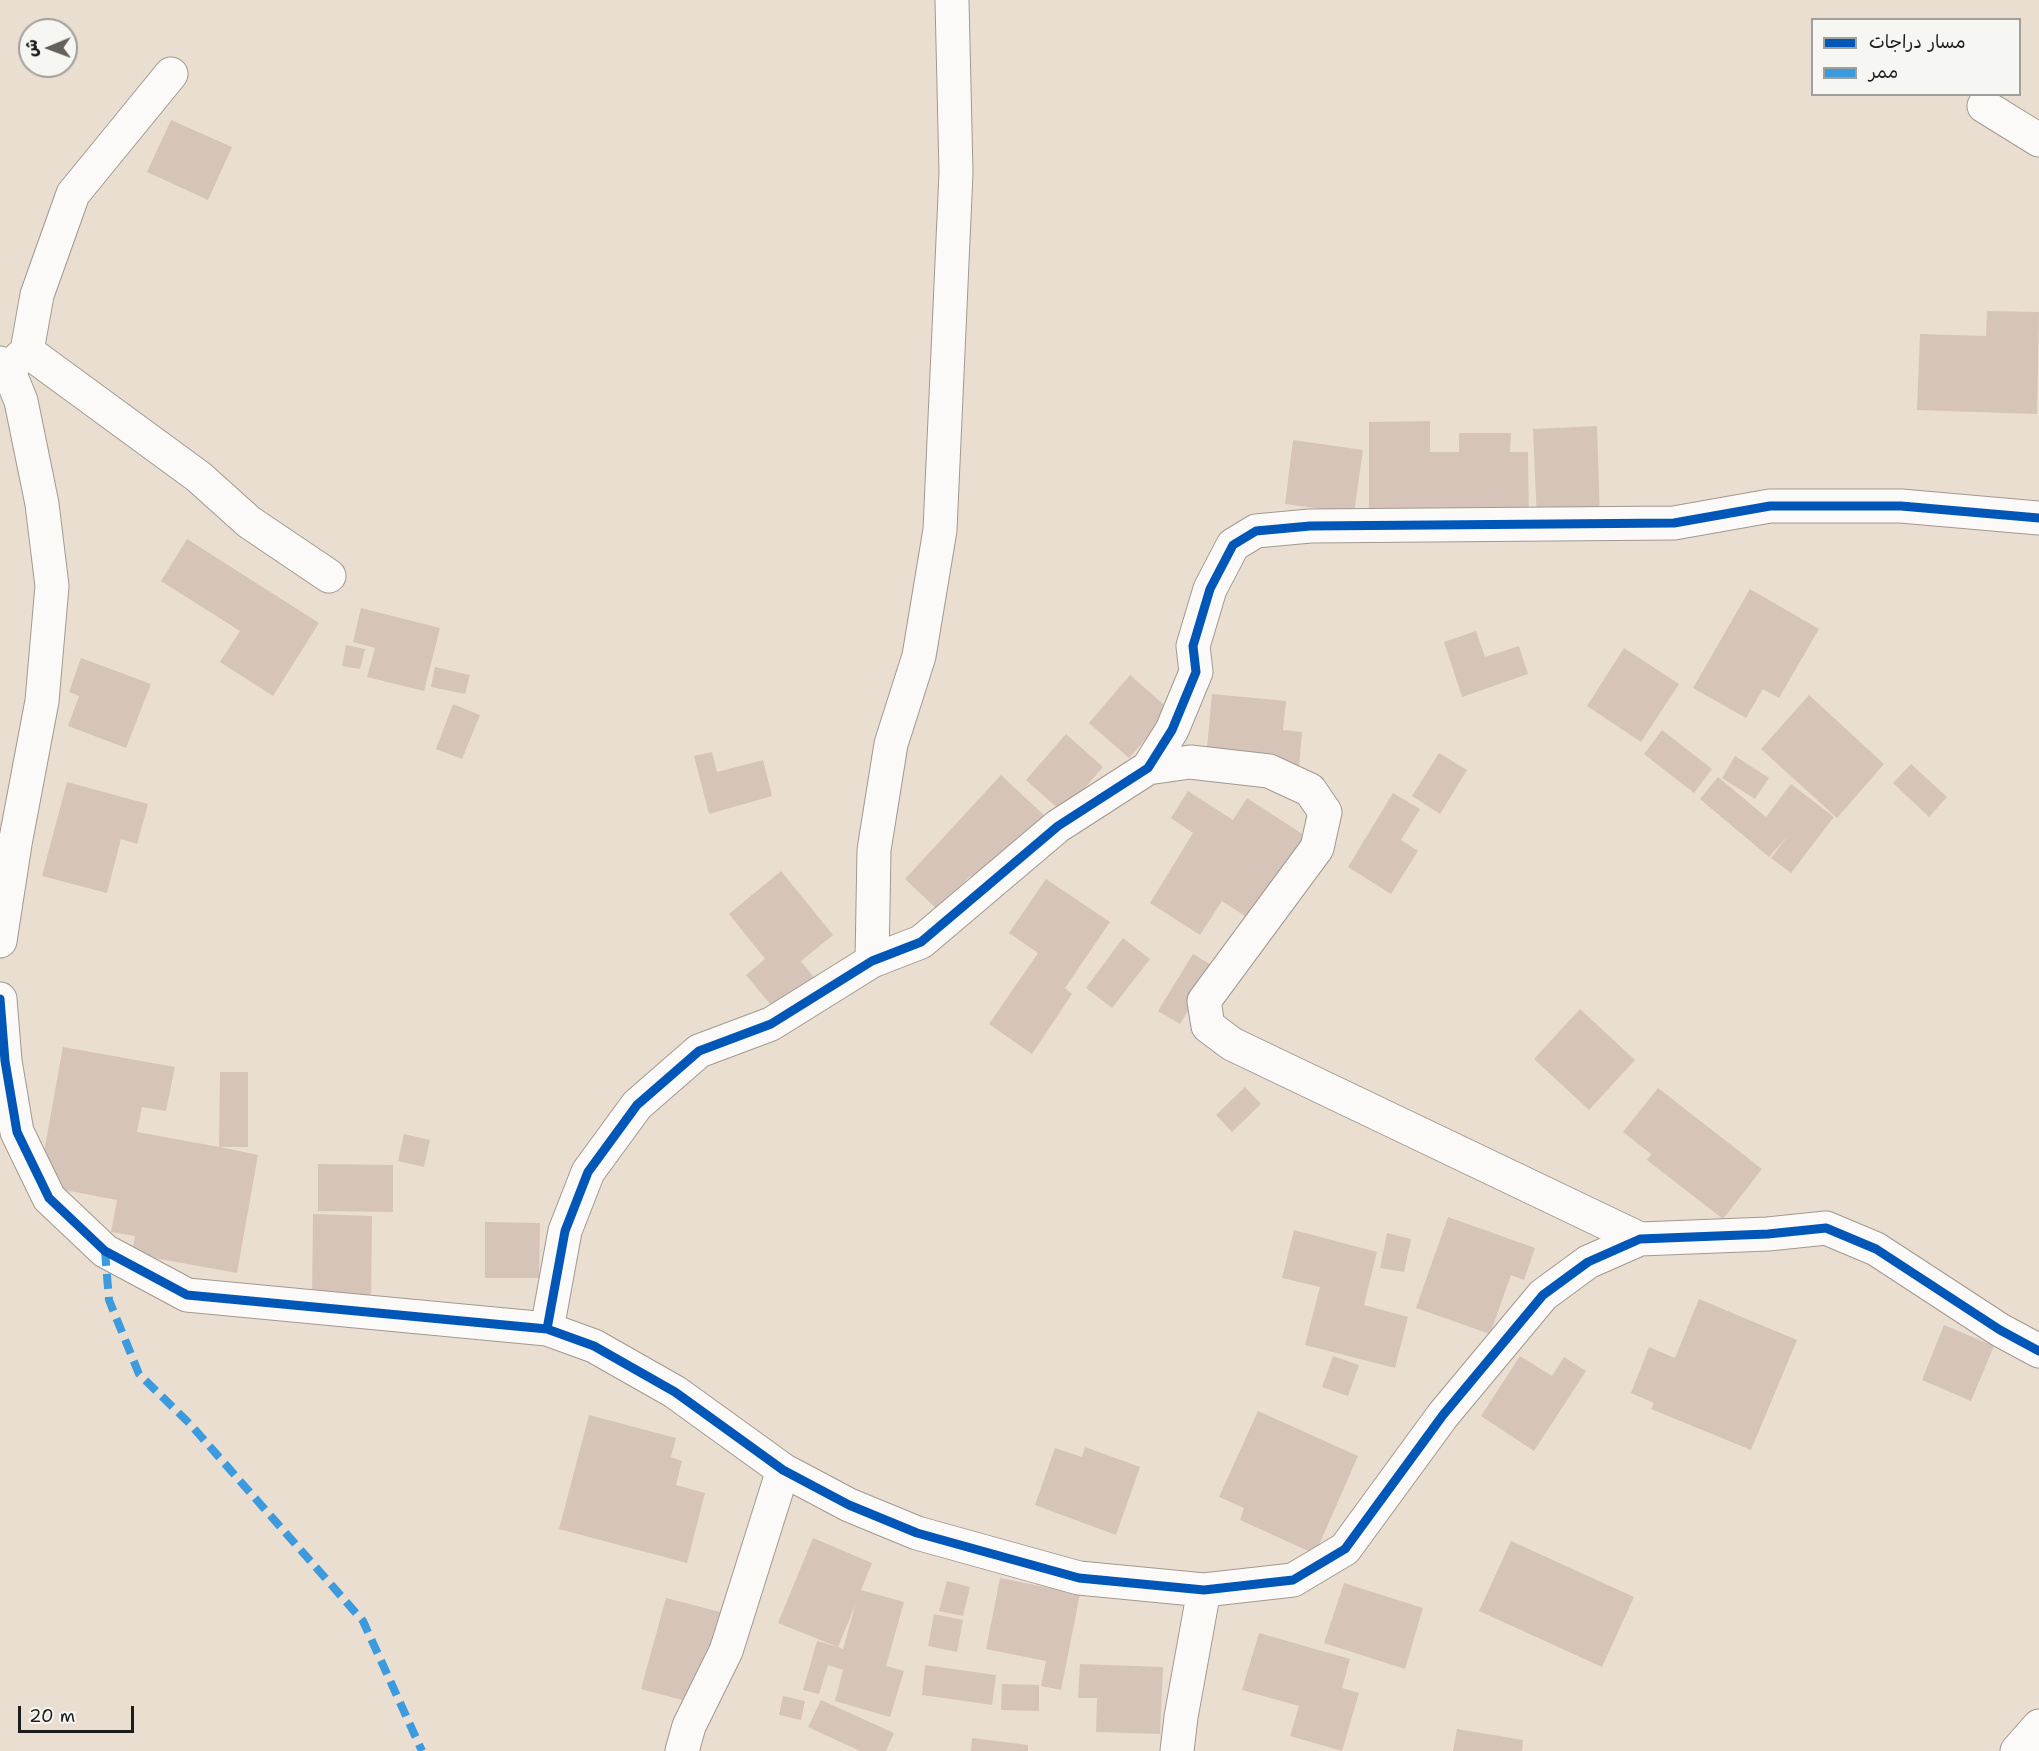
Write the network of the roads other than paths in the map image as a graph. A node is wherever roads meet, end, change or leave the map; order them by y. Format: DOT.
graph roads {
  1 [pos="952,0"];
  2 [pos="171,74"];
  3 [pos="1984,106"];
  4 [pos="2039,140"];
  5 [pos="12,361"];
  6 [pos="2039,518"];
  7 [pos="328,576"];
  8 [pos="1148,768"];
  9 [pos="0,941"];
  10 [pos="872,961"];
  11 [pos="0,999"];
  12 [pos="1640,1239"];
  13 [pos="547,1329"];
  14 [pos="2039,1351"];
  15 [pos="783,1470"];
  16 [pos="1204,1590"];
  17 [pos="2039,1726"];
  18 [pos="682,1751"];
  19 [pos="1177,1751"];
  20 [pos="2018,1751"];
  1 -- 10 [label="street"];
  2 -- 5 [label="street"];
  3 -- 4 [label="street"];
  5 -- 7 [label="street"];
  5 -- 9 [label="street"];
  6 -- 8 [label="street"];
  8 -- 10 [label="street"];
  8 -- 12 [label="street"];
  10 -- 13 [label="street"];
  11 -- 13 [label="street"];
  12 -- 14 [label="street"];
  12 -- 16 [label="street"];
  13 -- 15 [label="street"];
  15 -- 16 [label="street"];
  15 -- 18 [label="street"];
  16 -- 19 [label="street"];
  17 -- 20 [label="street"];
}
